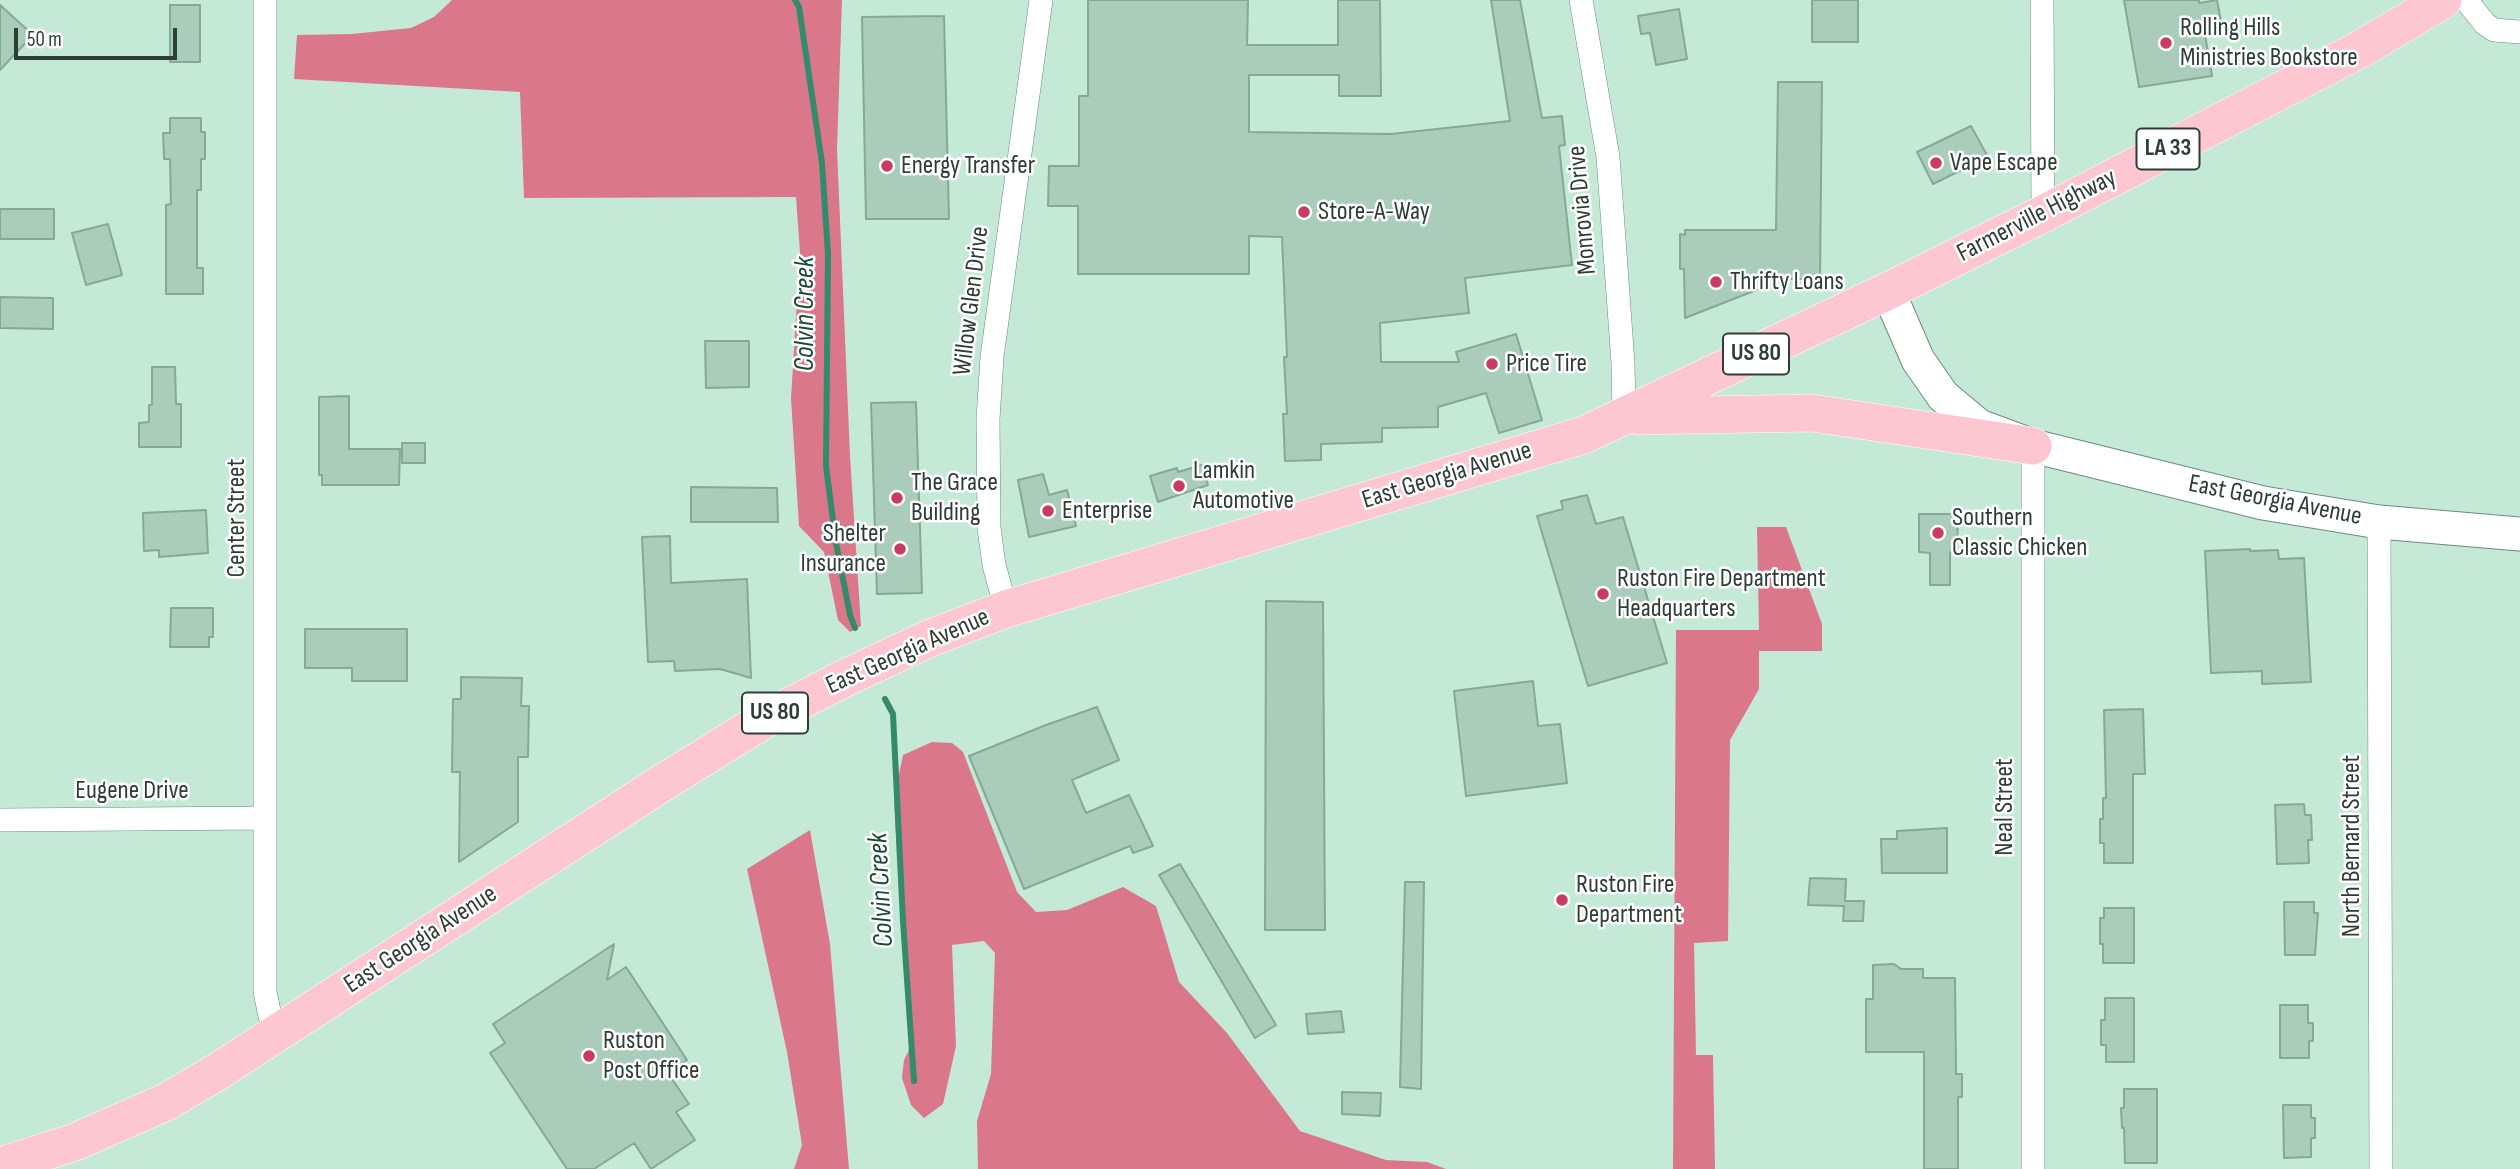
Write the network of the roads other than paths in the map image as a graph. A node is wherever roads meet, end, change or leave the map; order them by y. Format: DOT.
graph roads {
  1 [pos="265,0"];
  2 [pos="1041,0"];
  3 [pos="1581,0"];
  4 [pos="2042,0"];
  5 [pos="2443,0"];
  6 [pos="2466,0"];
  7 [pos="2520,32"];
  8 [pos="2043,214"];
  9 [pos="1888,291"];
  10 [pos="1624,417"];
  11 [pos="2033,446"];
  12 [pos="2379,522"];
  13 [pos="2520,534"];
  14 [pos="1006,609"];
  15 [pos="265,818"];
  16 [pos="0,820"];
  17 [pos="280,1033"];
  18 [pos="0,1166"];
  19 [pos="2033,1169"];
  20 [pos="2382,1169"];
  1 -- 15 [label="street, Center Street"];
  2 -- 14 [label="street, Willow Glen Drive"];
  3 -- 10 [label="street, Monrovia Drive"];
  4 -- 8 [label="street"];
  5 -- 8 [label="main road, Farmerville Highway / LA 33"];
  6 -- 7 [label="street"];
  8 -- 9 [label="main road, Farmerville Highway / LA 33"];
  9 -- 10 [label="main road, East Georgia Avenue / US 80"];
  9 -- 11 [label="main road, East Georgia Avenue"];
  10 -- 11 [label="main road"];
  10 -- 14 [label="main road, East Georgia Avenue / US 80"];
  11 -- 12 [label="main road, East Georgia Avenue"];
  11 -- 19 [label="street, Neal Street"];
  12 -- 13 [label="main road, East Georgia Avenue"];
  12 -- 20 [label="street, North Bernard Street"];
  14 -- 17 [label="main road, East Georgia Avenue / US 80"];
  15 -- 16 [label="street, Eugene Drive"];
  15 -- 17 [label="street, Center Street"];
  17 -- 18 [label="main road, East Georgia Avenue / US 80"];
}
